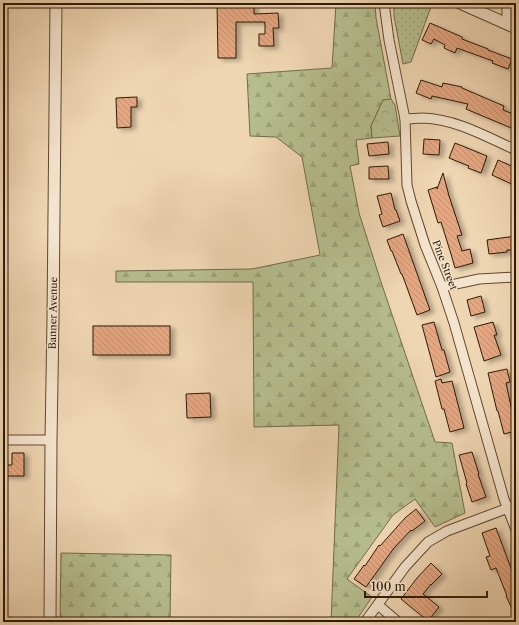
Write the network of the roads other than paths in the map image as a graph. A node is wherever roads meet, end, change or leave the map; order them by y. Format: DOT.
graph roads {
  1 [pos="56,3"];
  2 [pos="384,3"];
  3 [pos="460,3"];
  4 [pos="507,3"];
  5 [pos="512,26"];
  6 [pos="405,119"];
  7 [pos="516,150"];
  8 [pos="516,277"];
  9 [pos="442,287"];
  10 [pos="3,440"];
  11 [pos="51,440"];
  12 [pos="512,507"];
  13 [pos="516,530"];
  14 [pos="378,605"];
  15 [pos="50,622"];
  16 [pos="365,622"];
  17 [pos="398,622"];
  1 -- 11 [label="street, Banner Avenue"];
  2 -- 6 [label="street, Pine Street"];
  3 -- 5 [label="street"];
  4 -- 5 [label="street"];
  6 -- 7 [label="street"];
  6 -- 9 [label="street, Pine Street"];
  8 -- 9 [label="street"];
  9 -- 12 [label="street, Pine Street"];
  10 -- 11 [label="street"];
  11 -- 15 [label="street, Banner Avenue"];
  12 -- 13 [label="street, Pine Street"];
  12 -- 14 [label="street"];
  14 -- 16 [label="street"];
  14 -- 17 [label="street"];
}
